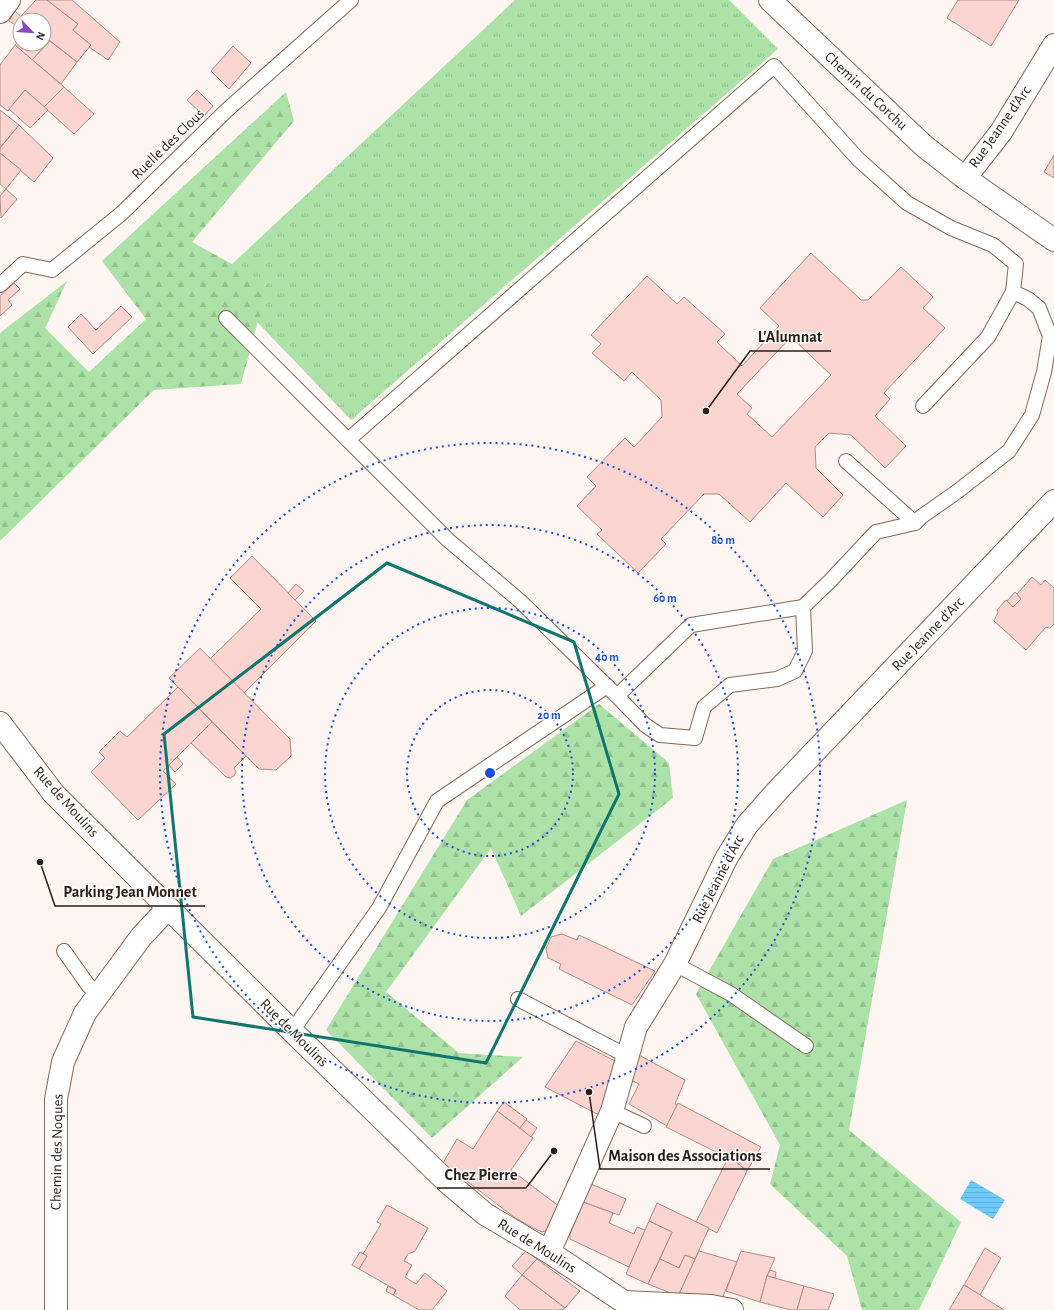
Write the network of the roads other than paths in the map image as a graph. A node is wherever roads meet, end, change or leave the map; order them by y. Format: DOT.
graph roads {
  1 [pos="9,0"];
  2 [pos="351,0"];
  3 [pos="770,0"];
  4 [pos="0,12"];
  5 [pos="1054,45"];
  6 [pos="965,178"];
  7 [pos="1054,240"];
  8 [pos="0,285"];
  9 [pos="1013,292"];
  10 [pos="226,318"];
  11 [pos="923,406"];
  12 [pos="348,440"];
  13 [pos="846,461"];
  14 [pos="1052,508"];
  15 [pos="915,523"];
  16 [pos="802,607"];
  17 [pos="607,686"];
  18 [pos="617,696"];
  19 [pos="0,723"];
  20 [pos="168,908"];
  21 [pos="64,951"];
  22 [pos="675,964"];
  23 [pos="98,995"];
  24 [pos="518,999"];
  25 [pos="292,1031"];
  26 [pos="806,1046"];
  27 [pos="627,1056"];
  28 [pos="612,1111"];
  29 [pos="644,1126"];
  30 [pos="549,1252"];
  31 [pos="624,1306"];
  32 [pos="56,1310"];
  33 [pos="732,1310"];
  1 -- 4 [label="street"];
  2 -- 8 [label="lane, Ruelle des Clous"];
  3 -- 6 [label="street, Chemin du Corchu"];
  5 -- 6 [label="street, Rue Jeanne d'Arc"];
  6 -- 7 [label="street, Rue Jeanne d'Arc"];
  9 -- 11 [label="lane"];
  9 -- 12 [label="lane"];
  9 -- 15 [label="lane"];
  10 -- 12 [label="lane"];
  12 -- 17 [label="lane"];
  13 -- 15 [label="lane"];
  14 -- 22 [label="street, Rue Jeanne d'Arc"];
  15 -- 16 [label="lane"];
  16 -- 18 [label="lane"];
  16 -- 18 [label="lane"];
  17 -- 18 [label="lane"];
  17 -- 25 [label="lane"];
  19 -- 20 [label="street, Rue de Moulins"];
  20 -- 23 [label="street, Chemin des Noques"];
  20 -- 25 [label="street, Rue de Moulins"];
  21 -- 23 [label="lane"];
  22 -- 26 [label="lane"];
  22 -- 27 [label="street, Rue Jeanne d'Arc"];
  23 -- 32 [label="street, Chemin des Noques"];
  24 -- 27 [label="lane"];
  25 -- 30 [label="street, Rue de Moulins"];
  27 -- 28 [label="street, Rue Jeanne d'Arc"];
  28 -- 29 [label="lane"];
  28 -- 30 [label="street, Rue Jeanne d'Arc"];
  30 -- 31 [label="street, Rue de Moulins"];
  31 -- 33 [label="street"];
}
